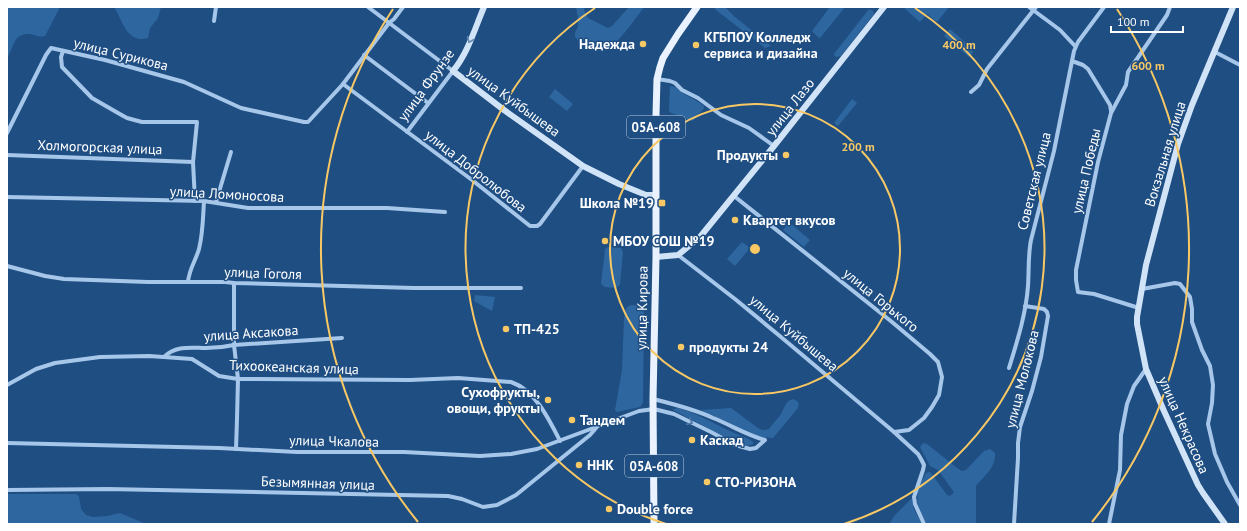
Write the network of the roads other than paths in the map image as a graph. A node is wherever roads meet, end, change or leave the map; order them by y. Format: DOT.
graph roads {
  1 [pos="216,7"];
  2 [pos="368,7"];
  3 [pos="403,7"];
  4 [pos="484,7"];
  5 [pos="697,7"];
  6 [pos="884,7"];
  7 [pos="1029,7"];
  8 [pos="1104,7"];
  9 [pos="1169,7"];
  10 [pos="1233,7"];
  11 [pos="1035,9"];
  12 [pos="214,21"];
  13 [pos="389,23"];
  14 [pos="1075,46"];
  15 [pos="63,51"];
  16 [pos="1215,52"];
  17 [pos="364,55"];
  18 [pos="1072,61"];
  19 [pos="1240,65"];
  20 [pos="453,71"];
  21 [pos="657,79"];
  22 [pos="343,84"];
  23 [pos="971,92"];
  24 [pos="428,103"];
  25 [pos="1111,113"];
  26 [pos="407,132"];
  27 [pos="7,133"];
  28 [pos="774,146"];
  29 [pos="231,152"];
  30 [pos="7,155"];
  31 [pos="193,162"];
  32 [pos="584,166"];
  33 [pos="655,195"];
  34 [pos="734,196"];
  35 [pos="7,197"];
  36 [pos="195,201"];
  37 [pos="204,201"];
  38 [pos="216,202"];
  39 [pos="445,212"];
  40 [pos="678,255"];
  41 [pos="656,258"];
  42 [pos="7,266"];
  43 [pos="188,282"];
  44 [pos="234,283"];
  45 [pos="521,288"];
  46 [pos="1142,289"];
  47 [pos="1025,306"];
  48 [pos="1139,308"];
  49 [pos="342,338"];
  50 [pos="234,345"];
  51 [pos="164,356"];
  52 [pos="1009,368"];
  53 [pos="1146,370"];
  54 [pos="238,379"];
  55 [pos="7,385"];
  56 [pos="653,399"];
  57 [pos="654,409"];
  58 [pos="598,426"];
  59 [pos="894,432"];
  60 [pos="560,441"];
  61 [pos="7,443"];
  62 [pos="236,449"];
  63 [pos="7,490"];
  64 [pos="1240,505"];
  65 [pos="654,524"];
  66 [pos="924,524"];
  67 [pos="1014,524"];
  68 [pos="1109,524"];
  69 [pos="1225,524"];
  1 -- 12 [label="street"];
  2 -- 13 [label="street, улица Куйбышева"];
  3 -- 13 [label="street"];
  4 -- 20 [label="main road, улица Фрунзе, one-way"];
  5 -- 21 [label="main road, улица Кирова / 05А-608"];
  6 -- 28 [label="main road, улица Лазо"];
  7 -- 11 [label="street"];
  8 -- 14 [label="street, Советская улица"];
  9 -- 25 [label="street, улица Победы"];
  10 -- 16 [label="main road, Вокзальная улица"];
  11 -- 14 [label="street"];
  11 -- 23 [label="street"];
  13 -- 17 [label="street"];
  13 -- 20 [label="street, улица Куйбышева"];
  14 -- 18 [label="street, Советская улица"];
  15 -- 22 [label="street, улица Сурикова"];
  15 -- 27 [label="street"];
  15 -- 31 [label="street, улица Сурикова"];
  16 -- 19 [label="street"];
  16 -- 46 [label="main road, Вокзальная улица"];
  17 -- 22 [label="street"];
  17 -- 24 [label="street"];
  18 -- 25 [label="street"];
  18 -- 47 [label="street, Советская улица"];
  20 -- 24 [label="street, улица Фрунзе"];
  20 -- 32 [label="main road, улица Куйбышева"];
  21 -- 28 [label="street"];
  21 -- 33 [label="main road, улица Кирова / 05А-608"];
  22 -- 26 [label="street, улица Добролюбова"];
  24 -- 26 [label="street, улица Фрунзе"];
  25 -- 48 [label="street, улица Победы"];
  26 -- 32 [label="street, улица Добролюбова"];
  28 -- 34 [label="main road, улица Лазо"];
  29 -- 38 [label="street"];
  30 -- 31 [label="street, Холмогорская улица"];
  31 -- 36 [label="street"];
  32 -- 33 [label="main road, улица Куйбышева"];
  33 -- 41 [label="main road, улица Кирова / 05А-608"];
  34 -- 40 [label="main road, улица Лазо"];
  34 -- 59 [label="street, улица Горького"];
  35 -- 36 [label="street, улица Ломоносова"];
  36 -- 37 [label="street, улица Ломоносова"];
  37 -- 38 [label="street, улица Ломоносова"];
  37 -- 43 [label="street"];
  38 -- 39 [label="street, улица Ломоносова"];
  40 -- 41 [label="main road"];
  40 -- 59 [label="street, улица Куйбышева"];
  41 -- 56 [label="main road, улица Кирова / 05А-608"];
  42 -- 43 [label="street, улица Гоголя"];
  43 -- 44 [label="street, улица Гоголя"];
  44 -- 45 [label="street, улица Гоголя"];
  44 -- 50 [label="street"];
  46 -- 48 [label="main road, Вокзальная улица"];
  46 -- 64 [label="street"];
  47 -- 52 [label="street, Советская улица"];
  47 -- 67 [label="street, улица Молокова"];
  48 -- 53 [label="main road, Вокзальная улица"];
  49 -- 50 [label="street, улица Аксакова"];
  50 -- 51 [label="street, улица Аксакова"];
  50 -- 54 [label="street"];
  51 -- 54 [label="street, Тихоокеанская улица"];
  51 -- 55 [label="street, Тихоокеанская улица"];
  53 -- 68 [label="street, улица Некрасова"];
  53 -- 69 [label="main road, улица Некрасова"];
  54 -- 60 [label="street, Тихоокеанская улица"];
  54 -- 62 [label="street"];
  56 -- 57 [label="main road, улица Кирова / 05А-608"];
  57 -- 56 [label="street, one-way"];
  57 -- 58 [label="street, улица Чкалова"];
  57 -- 65 [label="main road, улица Кирова / 05А-608"];
  58 -- 60 [label="street, улица Чкалова"];
  58 -- 63 [label="street, Безымянная улица"];
  59 -- 66 [label="street"];
  60 -- 62 [label="street, улица Чкалова"];
  61 -- 62 [label="street, улица Чкалова"];
}
